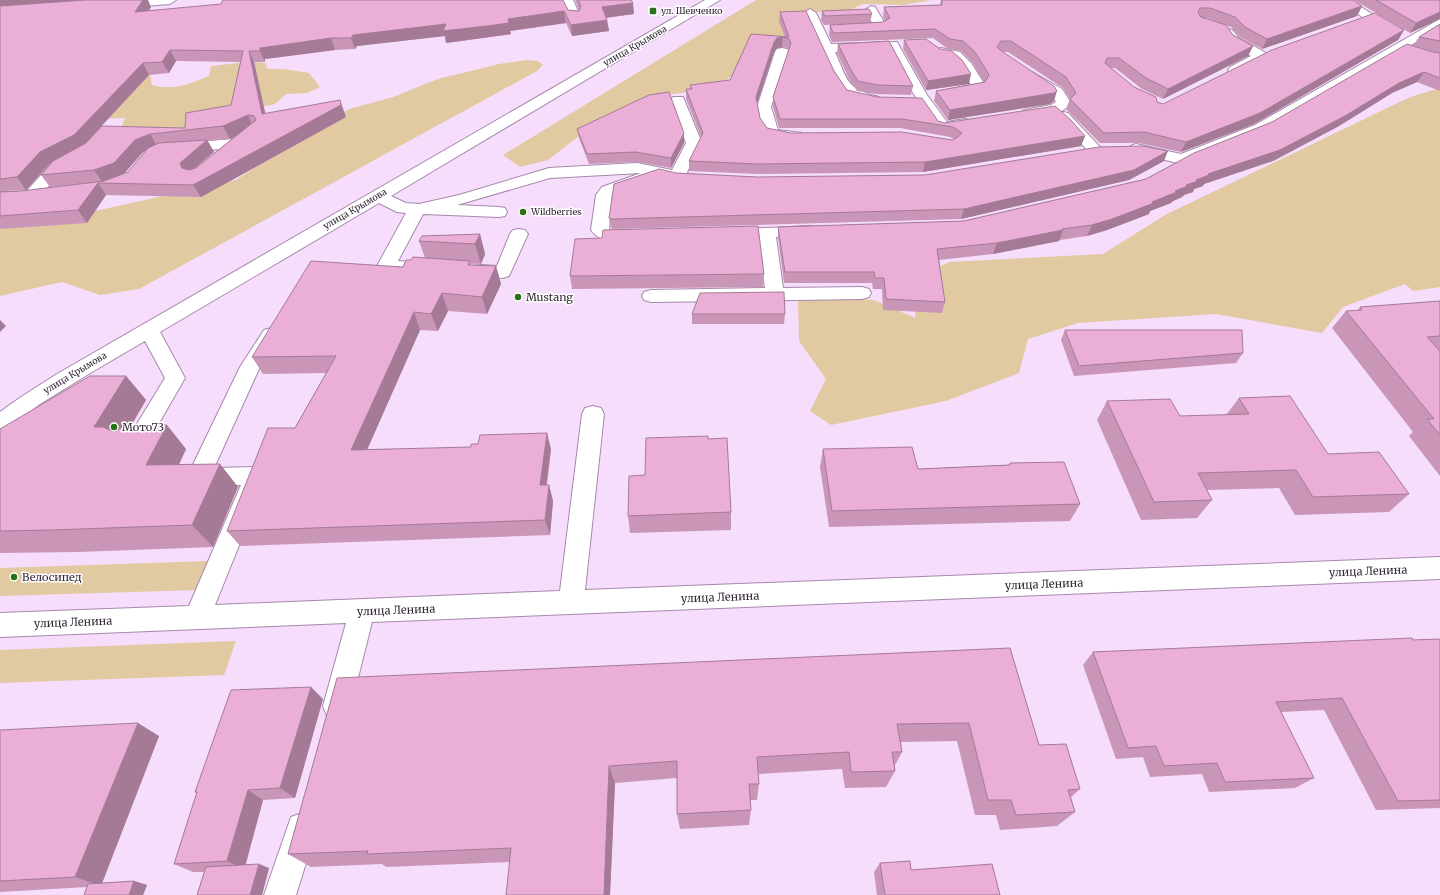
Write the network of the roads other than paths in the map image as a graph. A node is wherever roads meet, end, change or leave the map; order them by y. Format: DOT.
graph roads {
  1 [pos="170,0"];
  2 [pos="567,0"];
  3 [pos="714,0"];
  4 [pos="1342,0"];
  5 [pos="110,4"];
  6 [pos="871,10"];
  7 [pos="810,13"];
  8 [pos="1368,17"];
  9 [pos="574,18"];
  10 [pos="1354,22"];
  11 [pos="1440,23"];
  12 [pos="1213,26"];
  13 [pos="819,31"];
  14 [pos="928,42"];
  15 [pos="906,44"];
  16 [pos="892,45"];
  17 [pos="1407,46"];
  18 [pos="827,48"];
  19 [pos="1276,51"];
  20 [pos="782,52"];
  21 [pos="1261,56"];
  22 [pos="1021,68"];
  23 [pos="1226,74"];
  24 [pos="926,98"];
  25 [pos="678,100"];
  26 [pos="886,101"];
  27 [pos="1055,109"];
  28 [pos="1017,115"];
  29 [pos="980,121"];
  30 [pos="942,127"];
  31 [pos="812,136"];
  32 [pos="950,143"];
  33 [pos="163,150"];
  34 [pos="1110,150"];
  35 [pos="1080,153"];
  36 [pos="81,154"];
  37 [pos="1182,159"];
  38 [pos="212,162"];
  39 [pos="1162,170"];
  40 [pos="658,172"];
  41 [pos="677,176"];
  42 [pos="699,177"];
  43 [pos="53,194"];
  44 [pos="378,196"];
  45 [pos="417,209"];
  46 [pos="499,212"];
  47 [pos="822,230"];
  48 [pos="767,232"];
  49 [pos="519,234"];
  50 [pos="717,234"];
  51 [pos="645,236"];
  52 [pos="862,293"];
  53 [pos="775,294"];
  54 [pos="652,296"];
  55 [pos="283,317"];
  56 [pos="149,329"];
  57 [pos="593,414"];
  58 [pos="0,424"];
  59 [pos="135,445"];
  60 [pos="1440,568"];
  61 [pos="571,603"];
  62 [pos="362,611"];
  63 [pos="197,618"];
  64 [pos="0,625"];
  65 [pos="331,728"];
  66 [pos="310,802"];
  67 [pos="280,895"];
  1 -- 5 [label="street"];
  2 -- 9 [label="street"];
  3 -- 44 [label="street, улица Крымова"];
  4 -- 8 [label="street"];
  6 -- 13 [label="street"];
  7 -- 13 [label="street"];
  8 -- 10 [label="street"];
  8 -- 17 [label="street"];
  11 -- 17 [label="street"];
  12 -- 21 [label="street"];
  13 -- 18 [label="street"];
  14 -- 24 [label="street"];
  15 -- 16 [label="street"];
  16 -- 18 [label="street"];
  16 -- 24 [label="street"];
  17 -- 37 [label="street"];
  18 -- 26 [label="street"];
  19 -- 21 [label="street"];
  20 -- 31 [label="street"];
  21 -- 23 [label="street"];
  22 -- 27 [label="street"];
  24 -- 30 [label="street"];
  25 -- 41 [label="street"];
  27 -- 28 [label="street"];
  27 -- 34 [label="street"];
  29 -- 30 [label="street"];
  30 -- 32 [label="street"];
  33 -- 38 [label="street"];
  34 -- 35 [label="street"];
  34 -- 37 [label="street"];
  36 -- 43 [label="street"];
  37 -- 39 [label="street"];
  40 -- 41 [label="street"];
  40 -- 45 [label="street"];
  40 -- 51 [label="street"];
  41 -- 42 [label="street"];
  44 -- 45 [label="street"];
  44 -- 56 [label="street, улица Крымова"];
  45 -- 46 [label="street"];
  45 -- 49 [label="street"];
  47 -- 48 [label="street"];
  48 -- 50 [label="street"];
  48 -- 53 [label="street"];
  52 -- 53 [label="street"];
  53 -- 54 [label="street"];
  55 -- 63 [label="street"];
  56 -- 58 [label="street, улица Крымова"];
  56 -- 59 [label="street"];
  57 -- 61 [label="street"];
  60 -- 61 [label="street, улица Ленина"];
  61 -- 62 [label="street, улица Ленина"];
  62 -- 63 [label="street, улица Ленина"];
  62 -- 65 [label="street"];
  63 -- 64 [label="street, улица Ленина"];
  66 -- 67 [label="street"];
}
